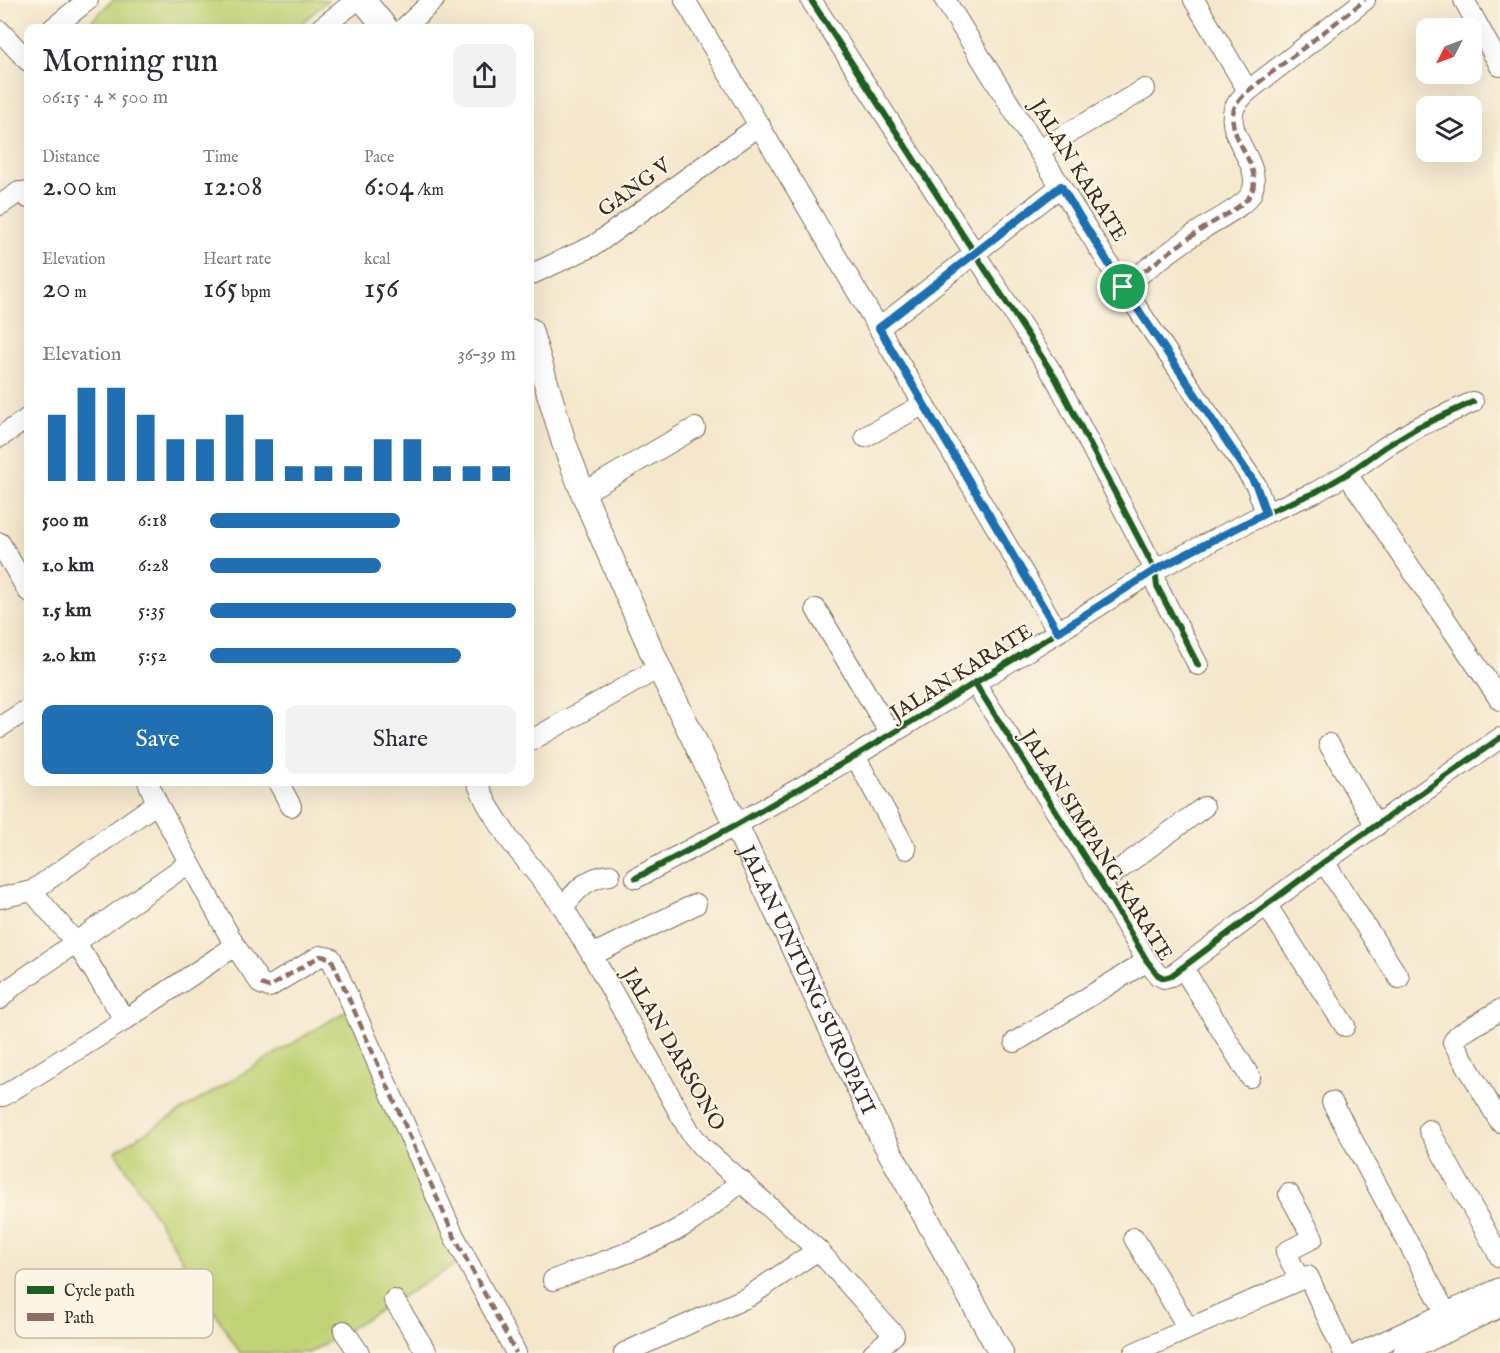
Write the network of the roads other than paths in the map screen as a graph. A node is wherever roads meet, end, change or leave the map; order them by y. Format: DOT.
graph roads {
  1 [pos="88,0"];
  2 [pos="357,0"];
  3 [pos="363,0"];
  4 [pos="434,0"];
  5 [pos="685,0"];
  6 [pos="811,0"];
  7 [pos="945,0"];
  8 [pos="1194,0"];
  9 [pos="1365,0"];
  10 [pos="1464,0"];
  11 [pos="58,24"];
  12 [pos="326,24"];
  13 [pos="383,24"];
  14 [pos="408,24"];
  15 [pos="1,35"];
  16 [pos="24,52"];
  17 [pos="1500,66"];
  18 [pos="1145,89"];
  19 [pos="1248,91"];
  20 [pos="760,125"];
  21 [pos="1039,150"];
  22 [pos="1061,186"];
  23 [pos="24,194"];
  24 [pos="0,205"];
  25 [pos="975,251"];
  26 [pos="534,273"];
  27 [pos="1123,287"];
  28 [pos="879,328"];
  29 [pos="534,343"];
  30 [pos="1473,402"];
  31 [pos="924,405"];
  32 [pos="24,421"];
  33 [pos="695,428"];
  34 [pos="0,437"];
  35 [pos="866,437"];
  36 [pos="1347,474"];
  37 [pos="583,493"];
  38 [pos="1266,513"];
  39 [pos="0,543"];
  40 [pos="1155,570"];
  41 [pos="24,584"];
  42 [pos="816,609"];
  43 [pos="1058,632"];
  44 [pos="1198,665"];
  45 [pos="659,668"];
  46 [pos="975,683"];
  47 [pos="1500,700"];
  48 [pos="24,712"];
  49 [pos="0,727"];
  50 [pos="891,735"];
  51 [pos="1500,738"];
  52 [pos="534,739"];
  53 [pos="1329,744"];
  54 [pos="855,756"];
  55 [pos="150,786"];
  56 [pos="280,786"];
  57 [pos="479,786"];
  58 [pos="157,803"];
  59 [pos="291,806"];
  60 [pos="1204,807"];
  61 [pos="736,825"];
  62 [pos="1376,826"];
  63 [pos="906,849"];
  64 [pos="1324,862"];
  65 [pos="189,863"];
  66 [pos="610,875"];
  67 [pos="636,878"];
  68 [pos="1101,883"];
  69 [pos="32,891"];
  70 [pos="0,898"];
  71 [pos="696,904"];
  72 [pos="1267,906"];
  73 [pos="563,907"];
  74 [pos="76,943"];
  75 [pos="235,946"];
  76 [pos="592,956"];
  77 [pos="1147,961"];
  78 [pos="1183,968"];
  79 [pos="1399,978"];
  80 [pos="0,999"];
  81 [pos="1500,1010"];
  82 [pos="125,1020"];
  83 [pos="1345,1026"];
  84 [pos="1015,1042"];
  85 [pos="1250,1077"];
  86 [pos="0,1096"];
  87 [pos="1332,1102"];
  88 [pos="1500,1122"];
  89 [pos="1429,1130"];
  90 [pos="742,1181"];
  91 [pos="1289,1194"];
  92 [pos="1134,1238"];
  93 [pos="818,1251"];
  94 [pos="1500,1257"];
  95 [pos="1299,1279"];
  96 [pos="554,1280"];
  97 [pos="1500,1288"];
  98 [pos="394,1300"];
  99 [pos="1500,1307"];
  100 [pos="1446,1313"];
  101 [pos="1188,1328"];
  102 [pos="344,1331"];
  103 [pos="359,1353"];
  104 [pos="426,1353"];
  105 [pos="516,1353"];
  106 [pos="624,1353"];
  107 [pos="873,1353"];
  108 [pos="1001,1353"];
  109 [pos="1134,1353"];
  110 [pos="1344,1353"];
  111 [pos="1359,1353"];
  112 [pos="1403,1353"];
  1 -- 11 [label="street"];
  2 -- 12 [label="street"];
  3 -- 13 [label="main road"];
  4 -- 14 [label="street"];
  5 -- 20 [label="street"];
  6 -- 25 [label="street"];
  7 -- 21 [label="street, JALAN KARATE"];
  8 -- 19 [label="street"];
  9 -- 19 [label="street"];
  10 -- 17 [label="street"];
  15 -- 16 [label="street"];
  18 -- 21 [label="street"];
  19 -- 27 [label="street"];
  20 -- 26 [label="street, GANG V"];
  20 -- 28 [label="street"];
  21 -- 22 [label="street, JALAN KARATE"];
  22 -- 25 [label="street"];
  22 -- 27 [label="street, JALAN KARATE"];
  23 -- 24 [label="street"];
  25 -- 28 [label="street"];
  25 -- 40 [label="street"];
  27 -- 38 [label="street, JALAN KARATE"];
  28 -- 31 [label="street"];
  29 -- 37 [label="main road, JALAN UNTUNG SUROPATI"];
  30 -- 36 [label="street"];
  31 -- 35 [label="street"];
  31 -- 43 [label="street"];
  32 -- 34 [label="street"];
  33 -- 37 [label="street"];
  36 -- 38 [label="street"];
  36 -- 47 [label="street"];
  37 -- 45 [label="main road, JALAN UNTUNG SUROPATI"];
  38 -- 40 [label="street, JALAN KARATE"];
  39 -- 41 [label="street"];
  40 -- 43 [label="street, JALAN KARATE"];
  40 -- 44 [label="street"];
  42 -- 50 [label="street"];
  43 -- 46 [label="street, JALAN KARATE"];
  45 -- 52 [label="street"];
  45 -- 61 [label="main road, JALAN UNTUNG SUROPATI"];
  46 -- 50 [label="street, JALAN KARATE"];
  46 -- 68 [label="street, JALAN SIMPANG KARATE"];
  48 -- 49 [label="street"];
  50 -- 54 [label="street, JALAN KARATE"];
  51 -- 62 [label="street, JALAN SIMPANG KARATE"];
  53 -- 62 [label="street"];
  54 -- 61 [label="street, JALAN KARATE"];
  54 -- 63 [label="street"];
  55 -- 58 [label="street"];
  56 -- 59 [label="street"];
  57 -- 73 [label="street, JALAN DARSONO"];
  58 -- 65 [label="street"];
  58 -- 69 [label="street"];
  60 -- 68 [label="street"];
  61 -- 67 [label="street, JALAN KARATE"];
  61 -- 108 [label="main road, JALAN UNTUNG SUROPATI"];
  62 -- 64 [label="street, JALAN SIMPANG KARATE"];
  64 -- 72 [label="street, JALAN SIMPANG KARATE"];
  64 -- 79 [label="street"];
  65 -- 74 [label="street"];
  65 -- 75 [label="street"];
  66 -- 73 [label="street"];
  68 -- 77 [label="street, JALAN SIMPANG KARATE"];
  69 -- 70 [label="street"];
  69 -- 74 [label="street"];
  71 -- 76 [label="street"];
  72 -- 78 [label="street, JALAN SIMPANG KARATE"];
  72 -- 83 [label="street"];
  73 -- 76 [label="street, JALAN DARSONO"];
  74 -- 80 [label="street"];
  74 -- 82 [label="street"];
  75 -- 82 [label="street"];
  75 -- 105 [label="street"];
  76 -- 90 [label="street, JALAN DARSONO"];
  77 -- 78 [label="street, JALAN SIMPANG KARATE"];
  77 -- 84 [label="street"];
  78 -- 85 [label="street"];
  81 -- 88 [label="street"];
  82 -- 86 [label="street"];
  87 -- 100 [label="street"];
  89 -- 94 [label="street"];
  90 -- 93 [label="street, JALAN DARSONO"];
  90 -- 96 [label="street"];
  91 -- 95 [label="street"];
  92 -- 101 [label="street"];
  93 -- 106 [label="street"];
  93 -- 107 [label="street, JALAN DARSONO"];
  95 -- 101 [label="street"];
  95 -- 110 [label="street"];
  97 -- 100 [label="street"];
  98 -- 104 [label="street"];
  99 -- 112 [label="street"];
  100 -- 111 [label="street"];
  101 -- 109 [label="street"];
  102 -- 103 [label="street"];
}
